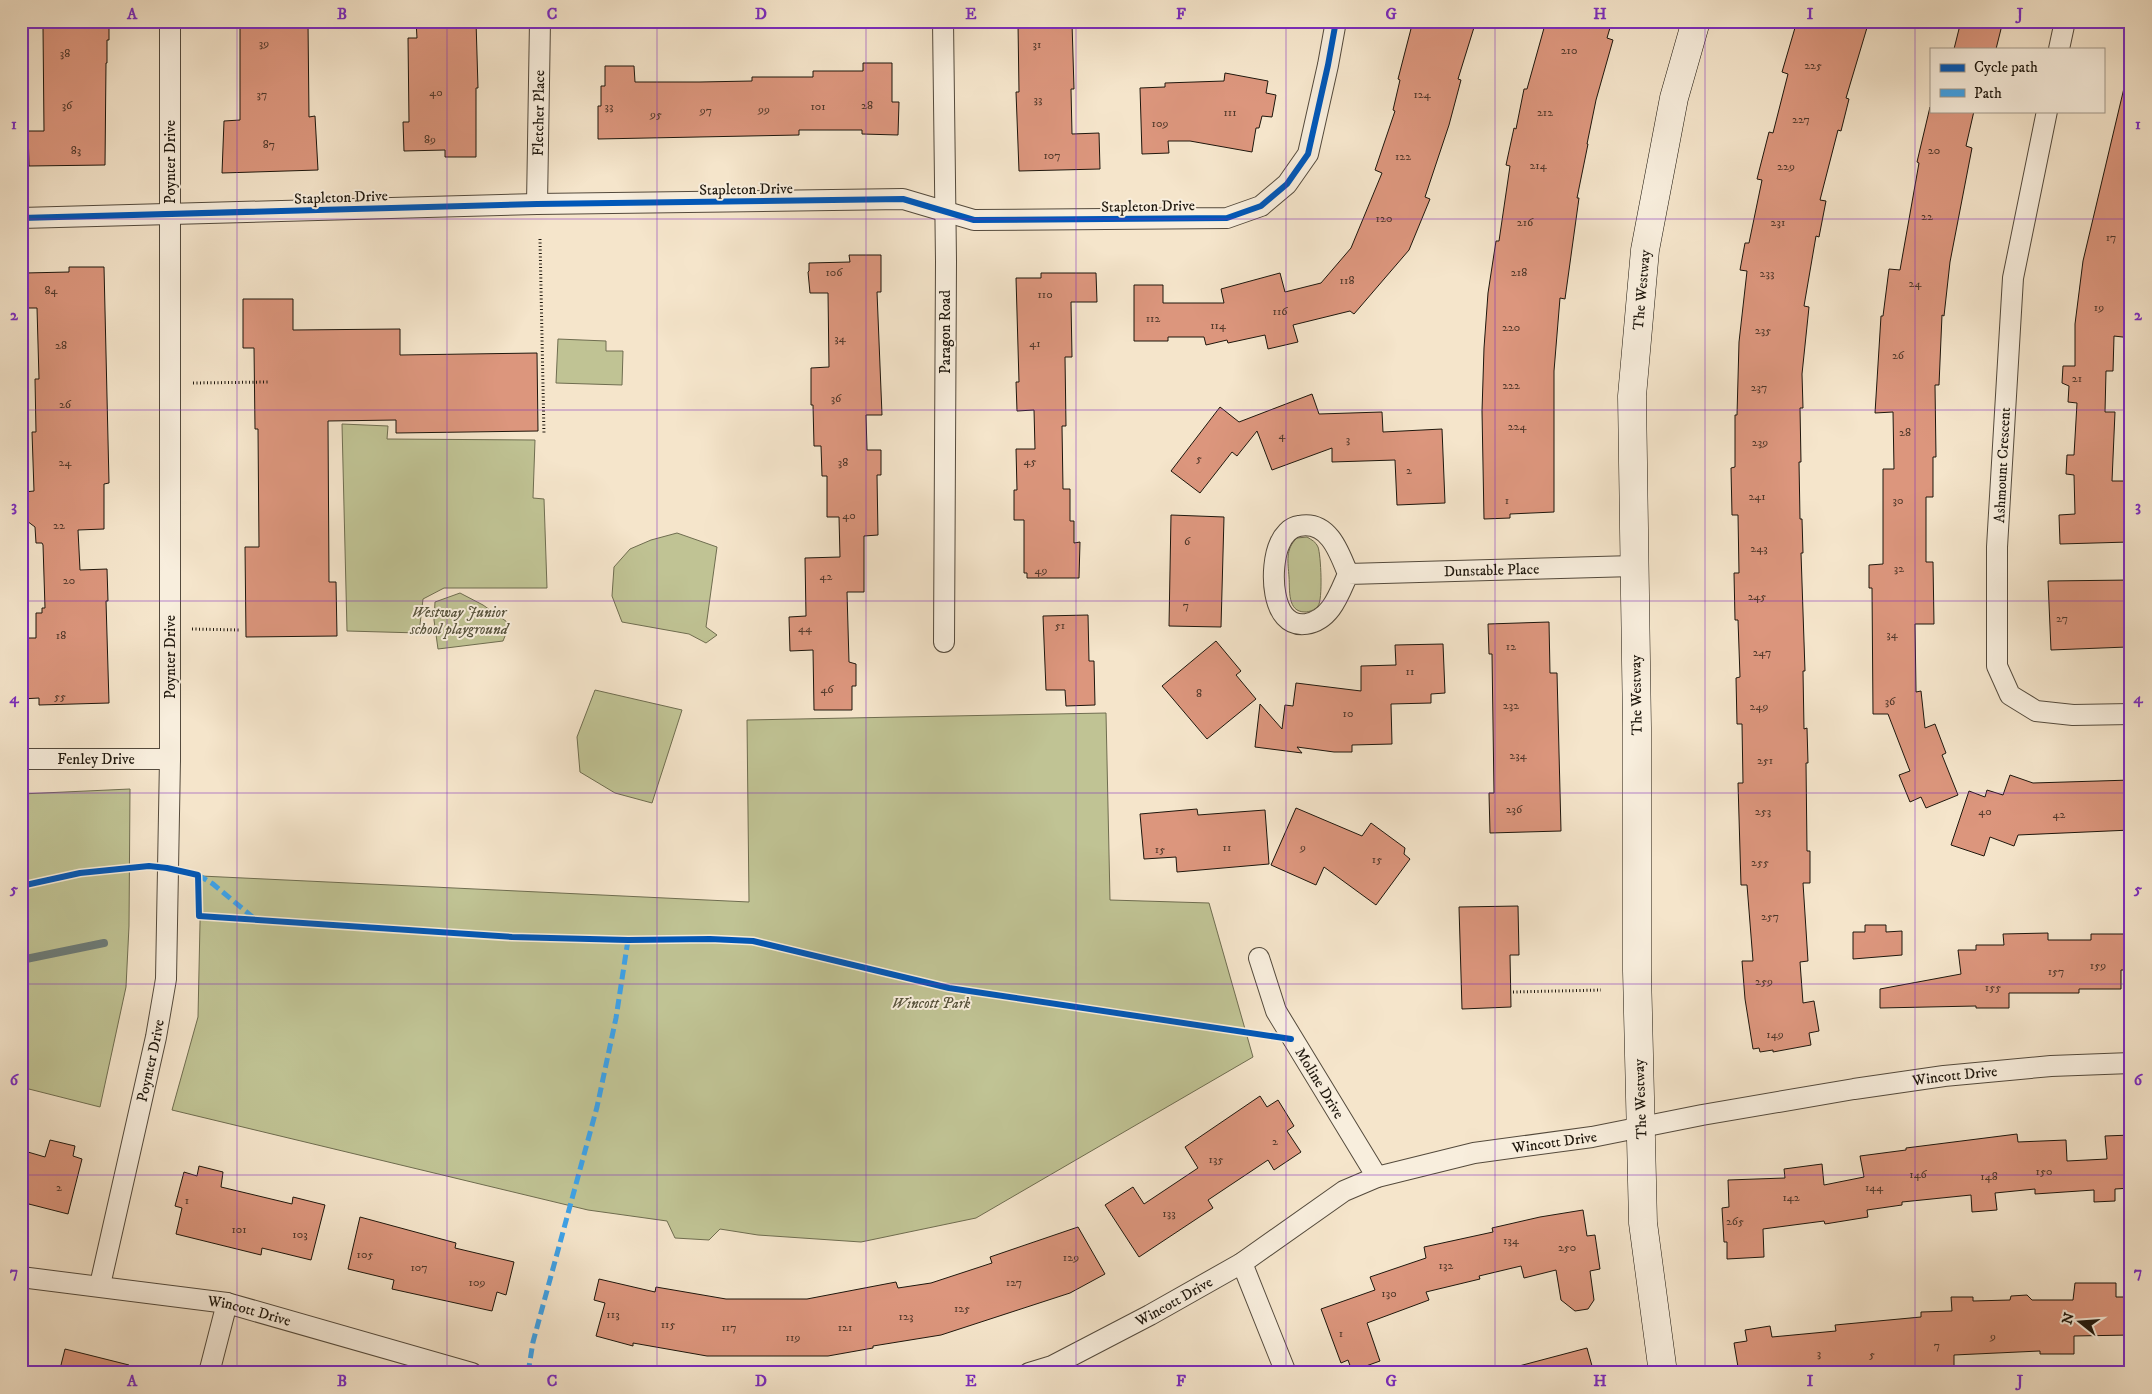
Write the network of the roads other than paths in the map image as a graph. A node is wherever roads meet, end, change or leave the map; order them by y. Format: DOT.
graph roads {
  1 [pos="170,21"];
  2 [pos="540,21"];
  3 [pos="943,21"];
  4 [pos="1336,21"];
  5 [pos="1696,21"];
  6 [pos="2065,21"];
  7 [pos="2060,48"];
  8 [pos="2047,112"];
  9 [pos="537,204"];
  10 [pos="944,210"];
  11 [pos="170,215"];
  12 [pos="21,218"];
  13 [pos="1634,566"];
  14 [pos="1348,574"];
  15 [pos="944,642"];
  16 [pos="2131,714"];
  17 [pos="21,759"];
  18 [pos="170,759"];
  19 [pos="1259,958"];
  20 [pos="2131,1063"];
  21 [pos="1641,1127"];
  22 [pos="1377,1177"];
  23 [pos="1242,1263"];
  24 [pos="21,1277"];
  25 [pos="100,1285"];
  26 [pos="227,1303"];
  27 [pos="210,1373"];
  28 [pos="472,1373"];
  29 [pos="1029,1373"];
  30 [pos="1286,1373"];
  31 [pos="1663,1373"];
  1 -- 11 [label="street, Poynter Drive"];
  2 -- 9 [label="street, Fletcher Place"];
  3 -- 10 [label="street, Paragon Road"];
  4 -- 10 [label="street, Stapleton Drive"];
  5 -- 13 [label="main road, The Westway"];
  6 -- 7 [label="street"];
  8 -- 16 [label="street, Ashmount Crescent"];
  9 -- 10 [label="street, Stapleton Drive"];
  9 -- 11 [label="street, Stapleton Drive"];
  10 -- 15 [label="street, Paragon Road"];
  11 -- 12 [label="street, Stapleton Drive"];
  11 -- 18 [label="street, Poynter Drive"];
  13 -- 14 [label="street, Dunstable Place"];
  13 -- 21 [label="main road, The Westway"];
  14 -- 14 [label="street"];
  17 -- 18 [label="street, Fenley Drive"];
  18 -- 25 [label="street, Poynter Drive"];
  19 -- 22 [label="street, Moline Drive"];
  20 -- 21 [label="street, Wincott Drive"];
  21 -- 22 [label="street, Wincott Drive"];
  21 -- 31 [label="main road, The Westway"];
  22 -- 23 [label="street, Wincott Drive"];
  23 -- 29 [label="street, Wincott Drive"];
  23 -- 30 [label="street"];
  24 -- 25 [label="street, Wincott Drive"];
  25 -- 26 [label="street, Wincott Drive"];
  26 -- 27 [label="street"];
  26 -- 28 [label="street, Wincott Drive"];
}
